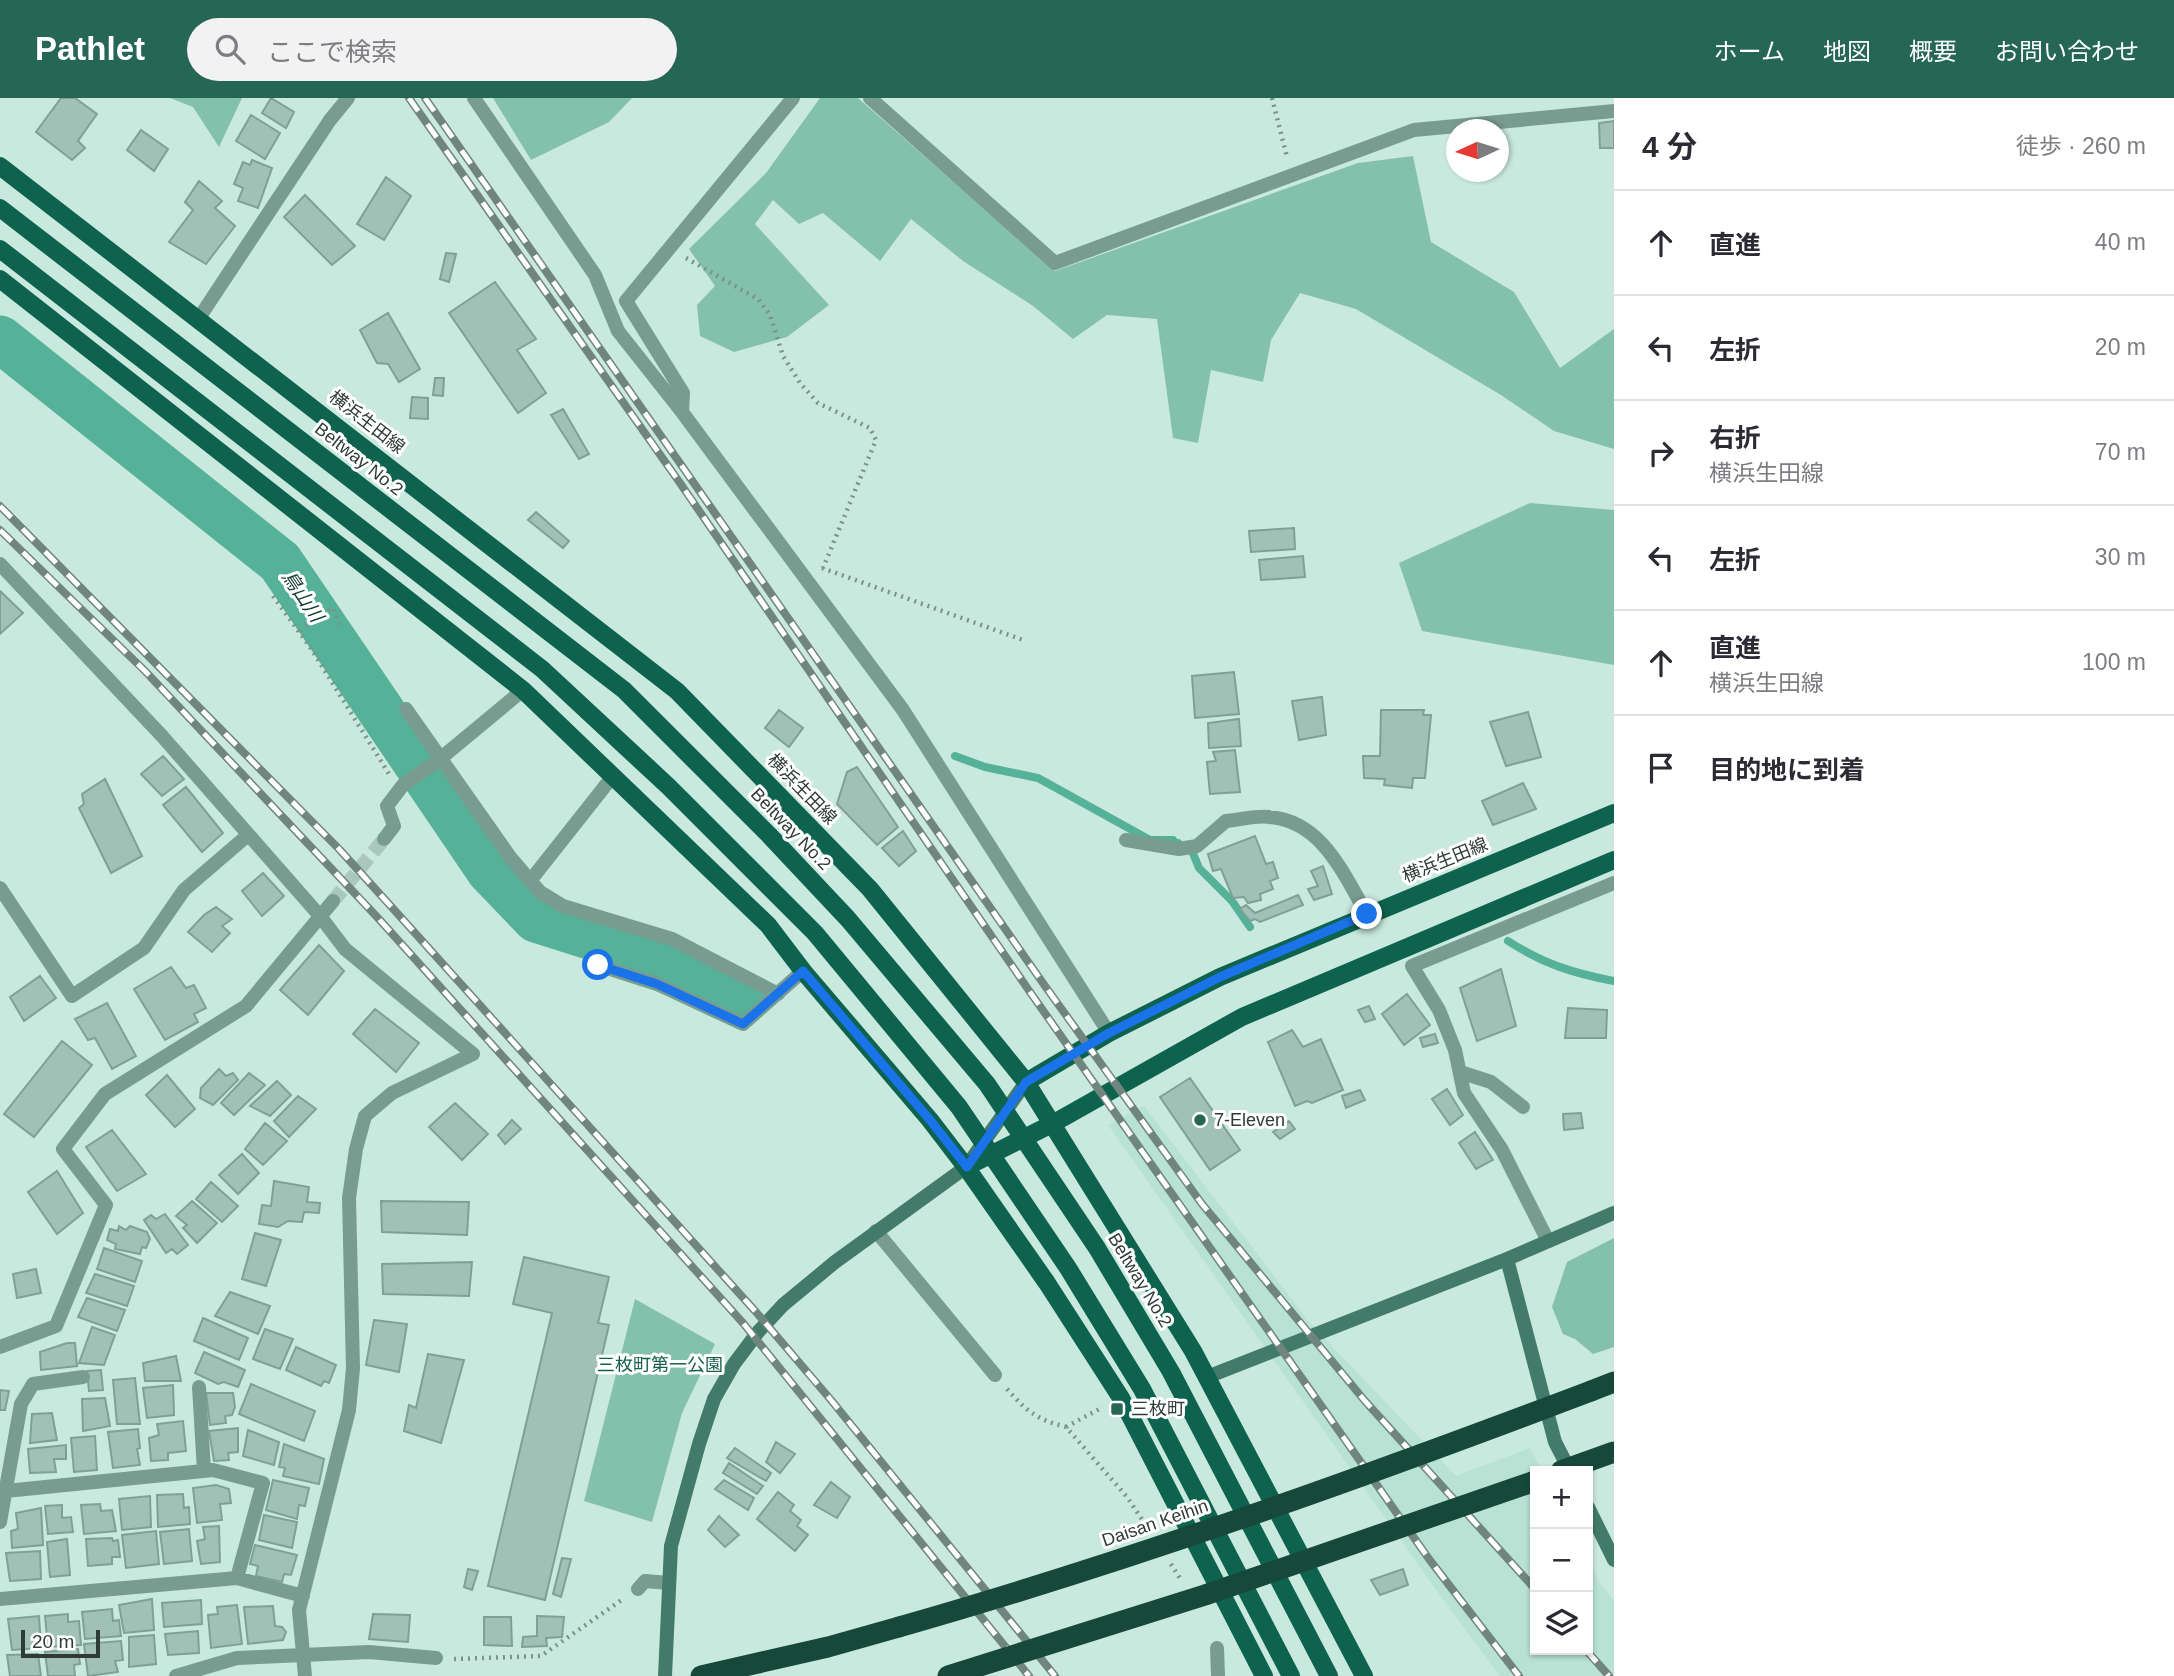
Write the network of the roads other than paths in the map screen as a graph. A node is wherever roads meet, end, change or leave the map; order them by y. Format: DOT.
graph roads {
  1 [pos="474,98"];
  2 [pos="793,98"];
  3 [pos="870,98"];
  4 [pos="342,99"];
  5 [pos="1614,111"];
  6 [pos="0,166"];
  7 [pos="0,208"];
  8 [pos="0,249"];
  9 [pos="0,279"];
  10 [pos="199,318"];
  11 [pos="682,412"];
  12 [pos="0,564"];
  13 [pos="523,690"];
  14 [pos="406,709"];
  15 [pos="440,759"];
  16 [pos="613,776"];
  17 [pos="1614,813"];
  18 [pos="248,835"];
  19 [pos="384,839"];
  20 [pos="1126,840"];
  21 [pos="1614,860"];
  22 [pos="530,881"];
  23 [pos="1614,883"];
  24 [pos="0,888"];
  25 [pos="333,901"];
  26 [pos="1367,914"];
  27 [pos="320,916"];
  28 [pos="598,965"];
  29 [pos="803,971"];
  30 [pos="778,994"];
  31 [pos="1109,1033"];
  32 [pos="1460,1072"];
  33 [pos="1026,1082"];
  34 [pos="1523,1107"];
  35 [pos="1052,1124"];
  36 [pos="967,1167"];
  37 [pos="1614,1213"];
  38 [pos="876,1231"];
  39 [pos="1548,1241"];
  40 [pos="1507,1259"];
  41 [pos="0,1347"];
  42 [pos="995,1375"];
  43 [pos="83,1377"];
  44 [pos="1208,1377"];
  45 [pos="1614,1382"];
  46 [pos="199,1387"];
  47 [pos="1614,1452"];
  48 [pos="1567,1466"];
  49 [pos="1575,1466"];
  50 [pos="205,1471"];
  51 [pos="1530,1483"];
  52 [pos="6,1491"];
  53 [pos="1593,1517"];
  54 [pos="0,1522"];
  55 [pos="1614,1560"];
  56 [pos="237,1578"];
  57 [pos="669,1583"];
  58 [pos="638,1589"];
  59 [pos="303,1596"];
  60 [pos="0,1599"];
  61 [pos="1217,1648"];
  62 [pos="303,1655"];
  63 [pos="436,1658"];
  64 [pos="176,1676"];
  65 [pos="305,1676"];
  66 [pos="665,1676"];
  67 [pos="701,1676"];
  68 [pos="948,1676"];
  69 [pos="1218,1676"];
  70 [pos="1264,1676"];
  71 [pos="1291,1676"];
  72 [pos="1329,1676"];
  73 [pos="1364,1676"];
  1 -- 11 [label="street"];
  2 -- 11 [label="street"];
  3 -- 5 [label="street"];
  4 -- 10 [label="street"];
  6 -- 10 [label="main road, 横浜生田線"];
  7 -- 72 [label="main road, Beltway No.2, bridge"];
  8 -- 71 [label="main road, bridge"];
  9 -- 13 [label="main road"];
  10 -- 33 [label="main road, 横浜生田線"];
  11 -- 31 [label="street"];
  12 -- 18 [label="street"];
  13 -- 15 [label="street"];
  13 -- 16 [label="main road"];
  14 -- 15 [label="street"];
  15 -- 19 [label="street"];
  15 -- 22 [label="street"];
  16 -- 22 [label="street"];
  16 -- 29 [label="main road"];
  17 -- 26 [label="main road, 横浜生田線"];
  18 -- 24 [label="street"];
  18 -- 27 [label="street"];
  20 -- 26 [label="street"];
  21 -- 35 [label="main road"];
  22 -- 30 [label="street"];
  23 -- 32 [label="street"];
  25 -- 27 [label="street"];
  26 -- 31 [label="main road, 横浜生田線"];
  27 -- 41 [label="street"];
  27 -- 59 [label="street"];
  28 -- 30 [label="street"];
  29 -- 30 [label="street"];
  29 -- 36 [label="main road"];
  31 -- 33 [label="main road, 横浜生田線"];
  32 -- 34 [label="street"];
  32 -- 39 [label="street"];
  33 -- 35 [label="main road"];
  33 -- 36 [label="street"];
  35 -- 36 [label="main road"];
  35 -- 44 [label="main road"];
  36 -- 38 [label="street"];
  36 -- 70 [label="main road"];
  37 -- 39 [label="street"];
  38 -- 42 [label="street"];
  38 -- 57 [label="street"];
  39 -- 40 [label="street"];
  40 -- 44 [label="street"];
  40 -- 48 [label="street"];
  43 -- 52 [label="street"];
  44 -- 73 [label="main road"];
  45 -- 67 [label="highway, Daisan Keihin, bridge"];
  46 -- 50 [label="street"];
  47 -- 49 [label="highway, bridge"];
  50 -- 52 [label="street"];
  50 -- 56 [label="street"];
  51 -- 68 [label="highway, bridge"];
  52 -- 54 [label="street"];
  53 -- 55 [label="street"];
  56 -- 59 [label="street"];
  56 -- 60 [label="street"];
  57 -- 58 [label="street"];
  57 -- 66 [label="street"];
  59 -- 62 [label="street"];
  61 -- 69 [label="street"];
  62 -- 63 [label="street"];
  62 -- 64 [label="street"];
  62 -- 65 [label="street"];
}
